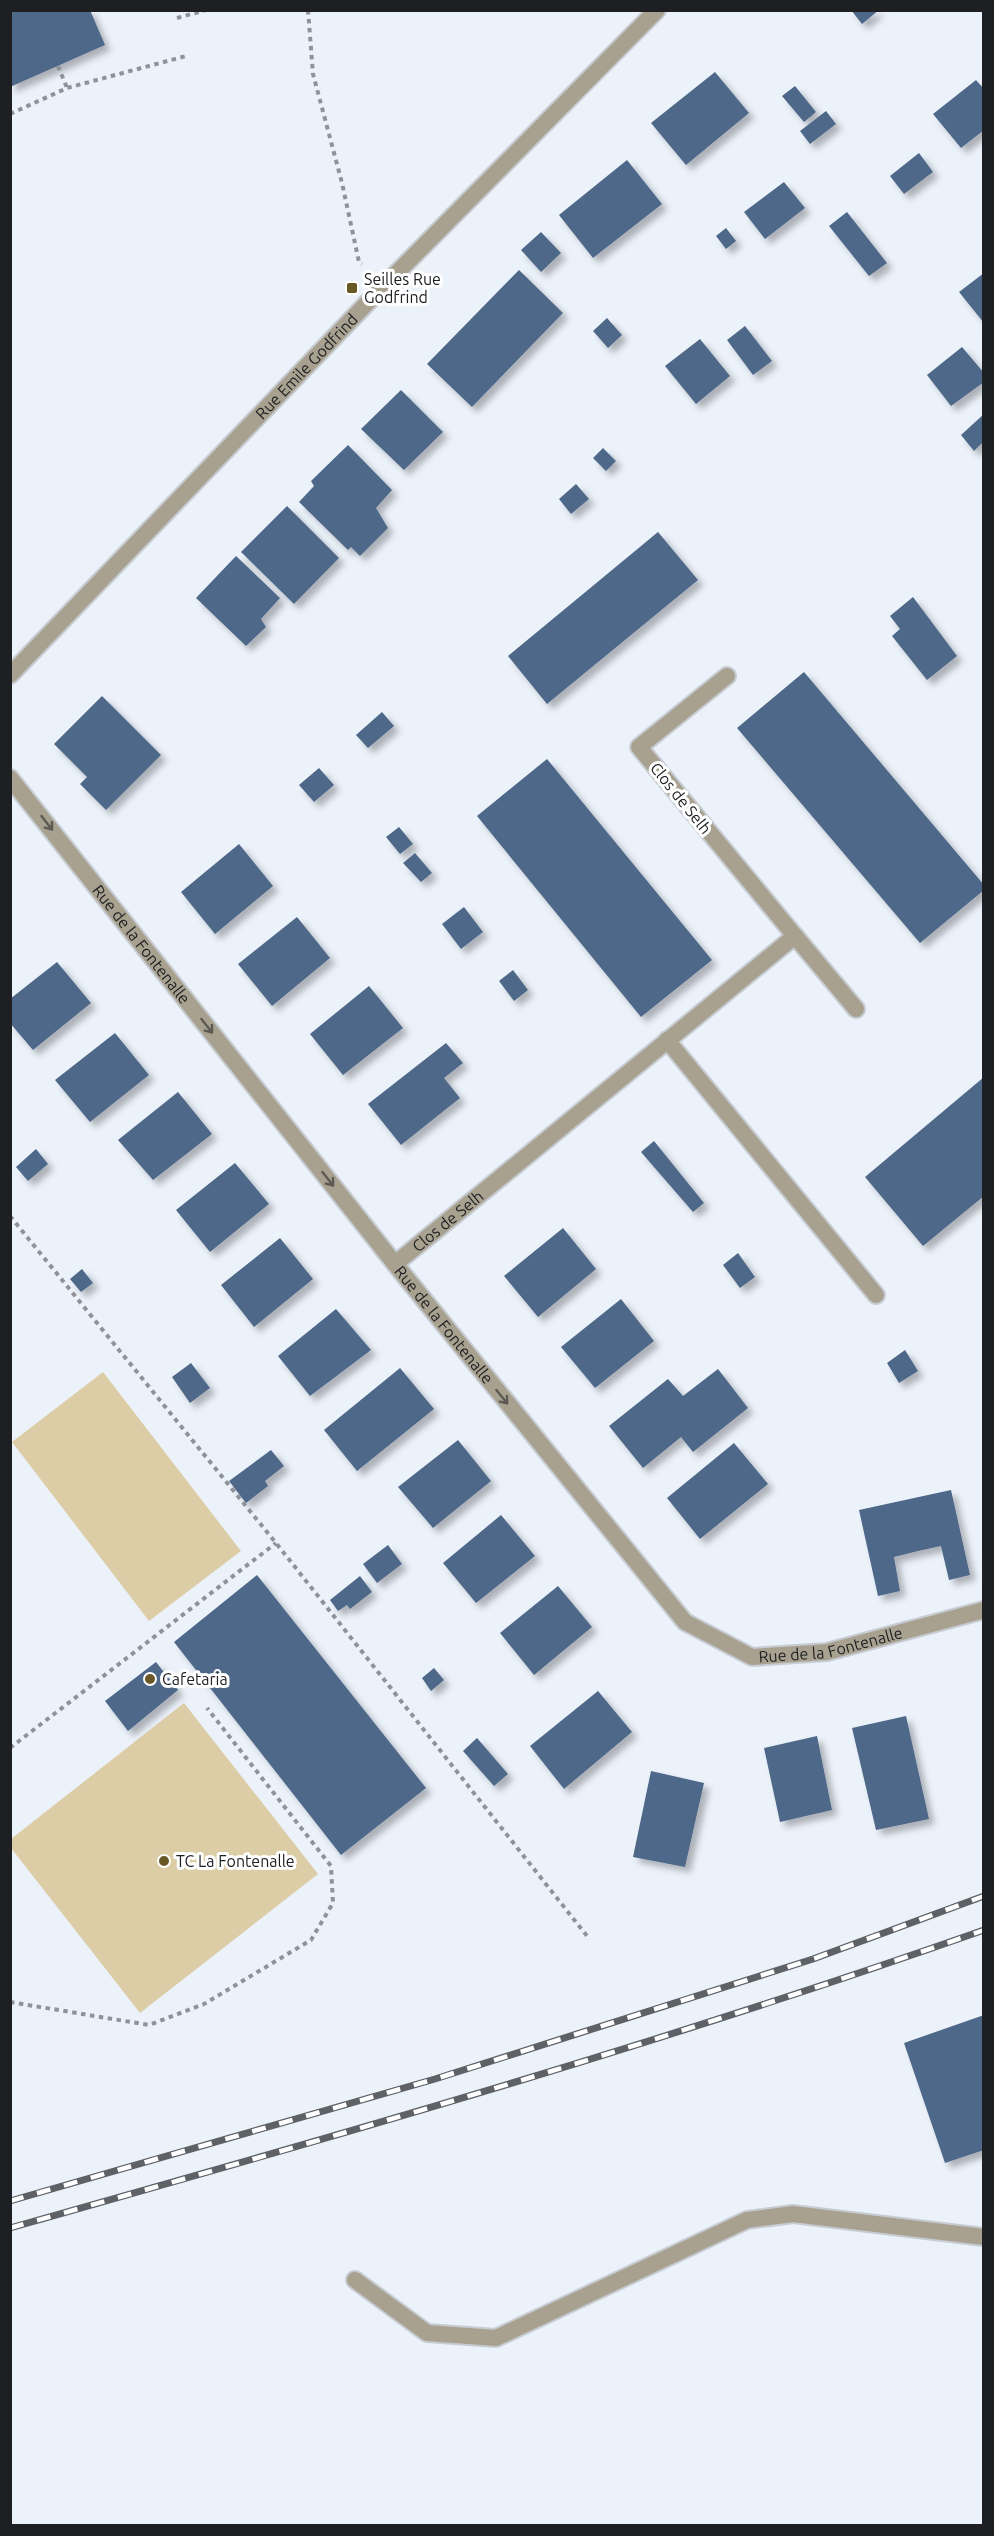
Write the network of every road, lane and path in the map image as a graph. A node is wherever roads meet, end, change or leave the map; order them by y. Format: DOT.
graph roads {
  1 [pos="206,10"];
  2 [pos="308,10"];
  3 [pos="657,10"];
  4 [pos="177,18"];
  5 [pos="186,56"];
  6 [pos="58,66"];
  7 [pos="68,88"];
  8 [pos="10,114"];
  9 [pos="386,283"];
  10 [pos="10,675"];
  11 [pos="727,676"];
  12 [pos="10,777"];
  13 [pos="795,936"];
  14 [pos="856,1009"];
  15 [pos="668,1040"];
  16 [pos="10,1216"];
  17 [pos="395,1264"];
  18 [pos="876,1295"];
  19 [pos="276,1543"];
  20 [pos="984,1610"];
  21 [pos="207,1708"];
  22 [pos="10,1748"];
  23 [pos="587,1936"];
  24 [pos="10,2002"];
  25 [pos="984,2237"];
  26 [pos="355,2280"];
  1 -- 4 [label="path"];
  2 -- 9 [label="path"];
  3 -- 9 [label="street, Rue Emile Godfrind"];
  5 -- 7 [label="path"];
  6 -- 7 [label="path"];
  7 -- 8 [label="path"];
  9 -- 10 [label="street, Rue Emile Godfrind"];
  11 -- 13 [label="street, Clos de Selh"];
  12 -- 17 [label="street, Rue de la Fontenalle, one-way"];
  13 -- 14 [label="street, Clos de Selh"];
  13 -- 15 [label="street, Clos de Selh"];
  15 -- 17 [label="street, Clos de Selh"];
  15 -- 18 [label="street"];
  16 -- 19 [label="path"];
  17 -- 20 [label="street, Rue de la Fontenalle, one-way"];
  19 -- 22 [label="path"];
  19 -- 23 [label="path"];
  21 -- 24 [label="path"];
  25 -- 26 [label="street"];
}
